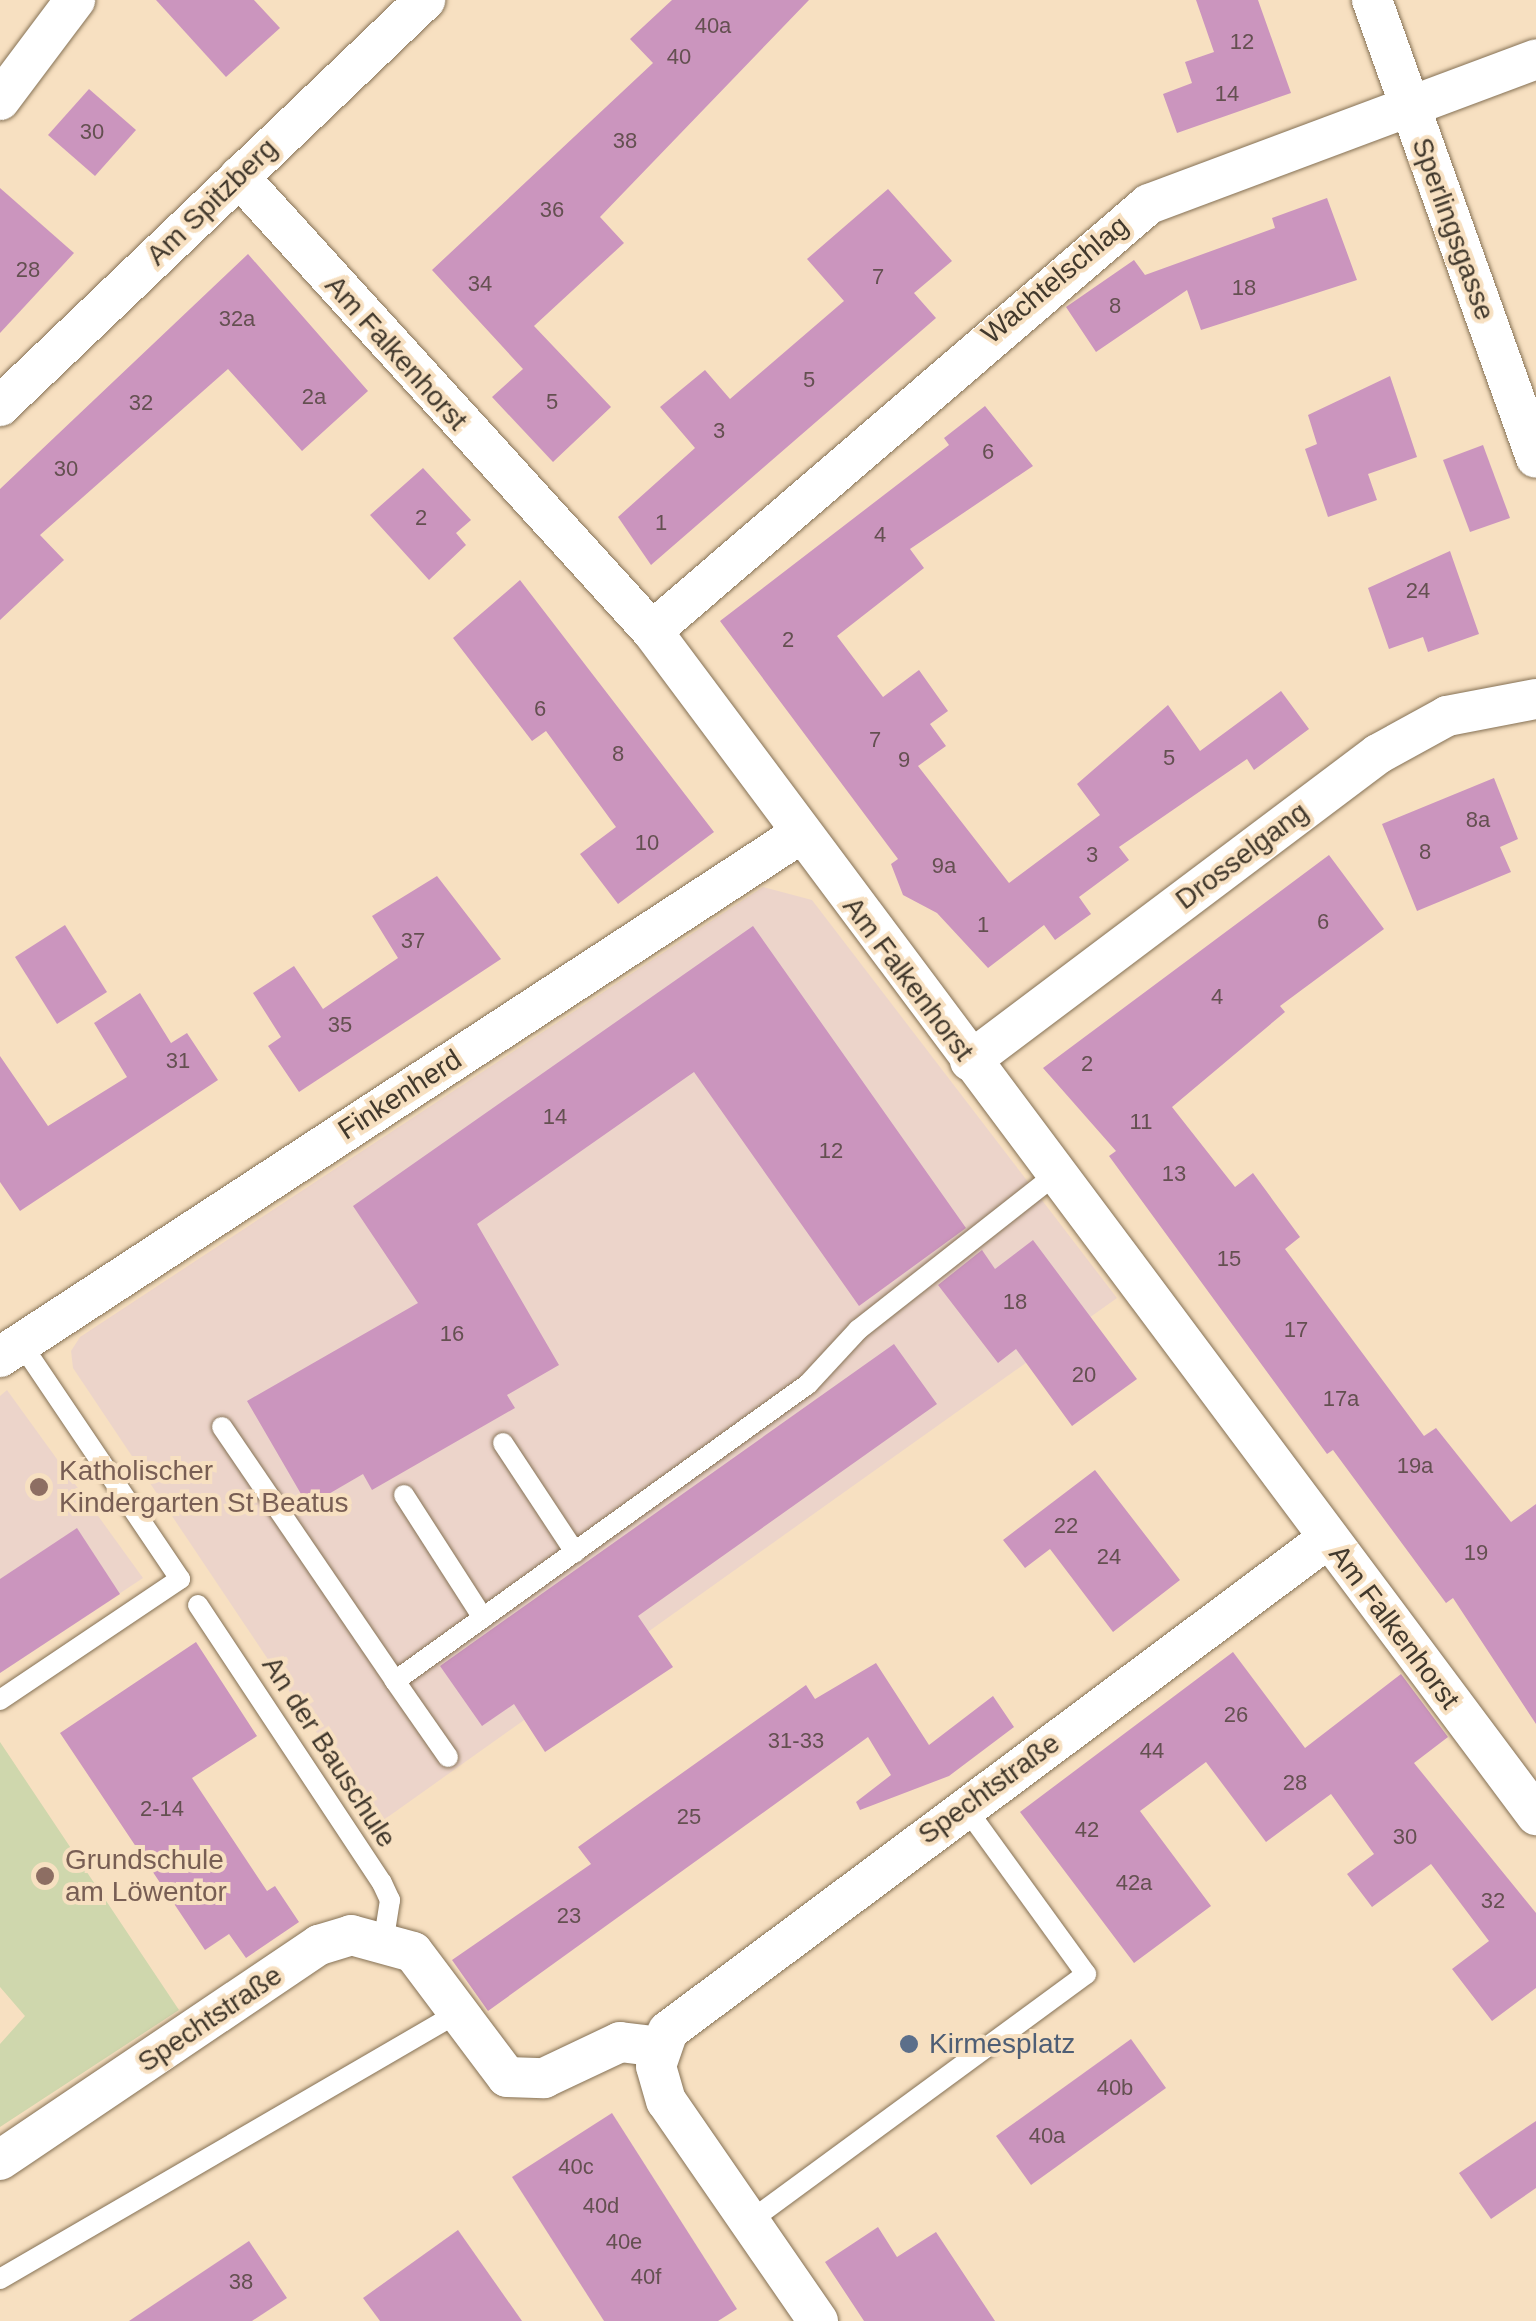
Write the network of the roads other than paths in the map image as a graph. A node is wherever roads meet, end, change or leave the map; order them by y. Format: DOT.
graph roads {
  1 [pos="75,0"];
  2 [pos="426,0"];
  3 [pos="1372,0"];
  4 [pos="1536,59"];
  5 [pos="0,100"];
  6 [pos="1409,108"];
  7 [pos="239,177"];
  8 [pos="0,406"];
  9 [pos="1536,458"];
  10 [pos="652,630"];
  11 [pos="1536,700"];
  12 [pos="800,834"];
  13 [pos="970,1061"];
  14 [pos="1056,1175"];
  15 [pos="10,1350"];
  16 [pos="222,1427"];
  17 [pos="503,1443"];
  18 [pos="404,1495"];
  19 [pos="1327,1539"];
  20 [pos="576,1552"];
  21 [pos="198,1604"];
  22 [pos="483,1618"];
  23 [pos="395,1681"];
  24 [pos="0,1700"];
  25 [pos="448,1757"];
  26 [pos="965,1807"];
  27 [pos="1536,1815"];
  28 [pos="384,1937"];
  29 [pos="456,2014"];
  30 [pos="660,2047"];
  31 [pos="0,2160"];
  32 [pos="750,2221"];
  33 [pos="0,2279"];
  34 [pos="818,2321"];
  1 -- 5 [label="street"];
  2 -- 7 [label="street, Am Spitzberg"];
  3 -- 6 [label="street, Sperlingsgasse"];
  4 -- 6 [label="street, Wachtelschlag"];
  6 -- 9 [label="street, Sperlingsgasse"];
  6 -- 10 [label="street, Wachtelschlag"];
  7 -- 8 [label="street, Am Spitzberg"];
  7 -- 10 [label="street, Am Falkenhorst"];
  10 -- 12 [label="street, Am Falkenhorst"];
  11 -- 13 [label="street, Drosselgang"];
  12 -- 13 [label="street, Am Falkenhorst"];
  12 -- 15 [label="street, Finkenherd"];
  13 -- 14 [label="street, Am Falkenhorst"];
  14 -- 19 [label="street, Am Falkenhorst"];
  14 -- 20 [label="lane"];
  15 -- 24 [label="lane"];
  16 -- 23 [label="lane"];
  17 -- 20 [label="lane"];
  18 -- 22 [label="lane"];
  19 -- 26 [label="street, Spechtstraße"];
  19 -- 27 [label="street, Am Falkenhorst"];
  20 -- 22 [label="lane"];
  21 -- 28 [label="lane, An der Bauschule"];
  22 -- 23 [label="lane"];
  23 -- 25 [label="lane"];
  26 -- 30 [label="street, Spechtstraße"];
  26 -- 32 [label="lane"];
  28 -- 29 [label="street"];
  28 -- 31 [label="street, Spechtstraße"];
  29 -- 30 [label="street"];
  29 -- 33 [label="lane"];
  30 -- 32 [label="street"];
  32 -- 34 [label="street"];
}
